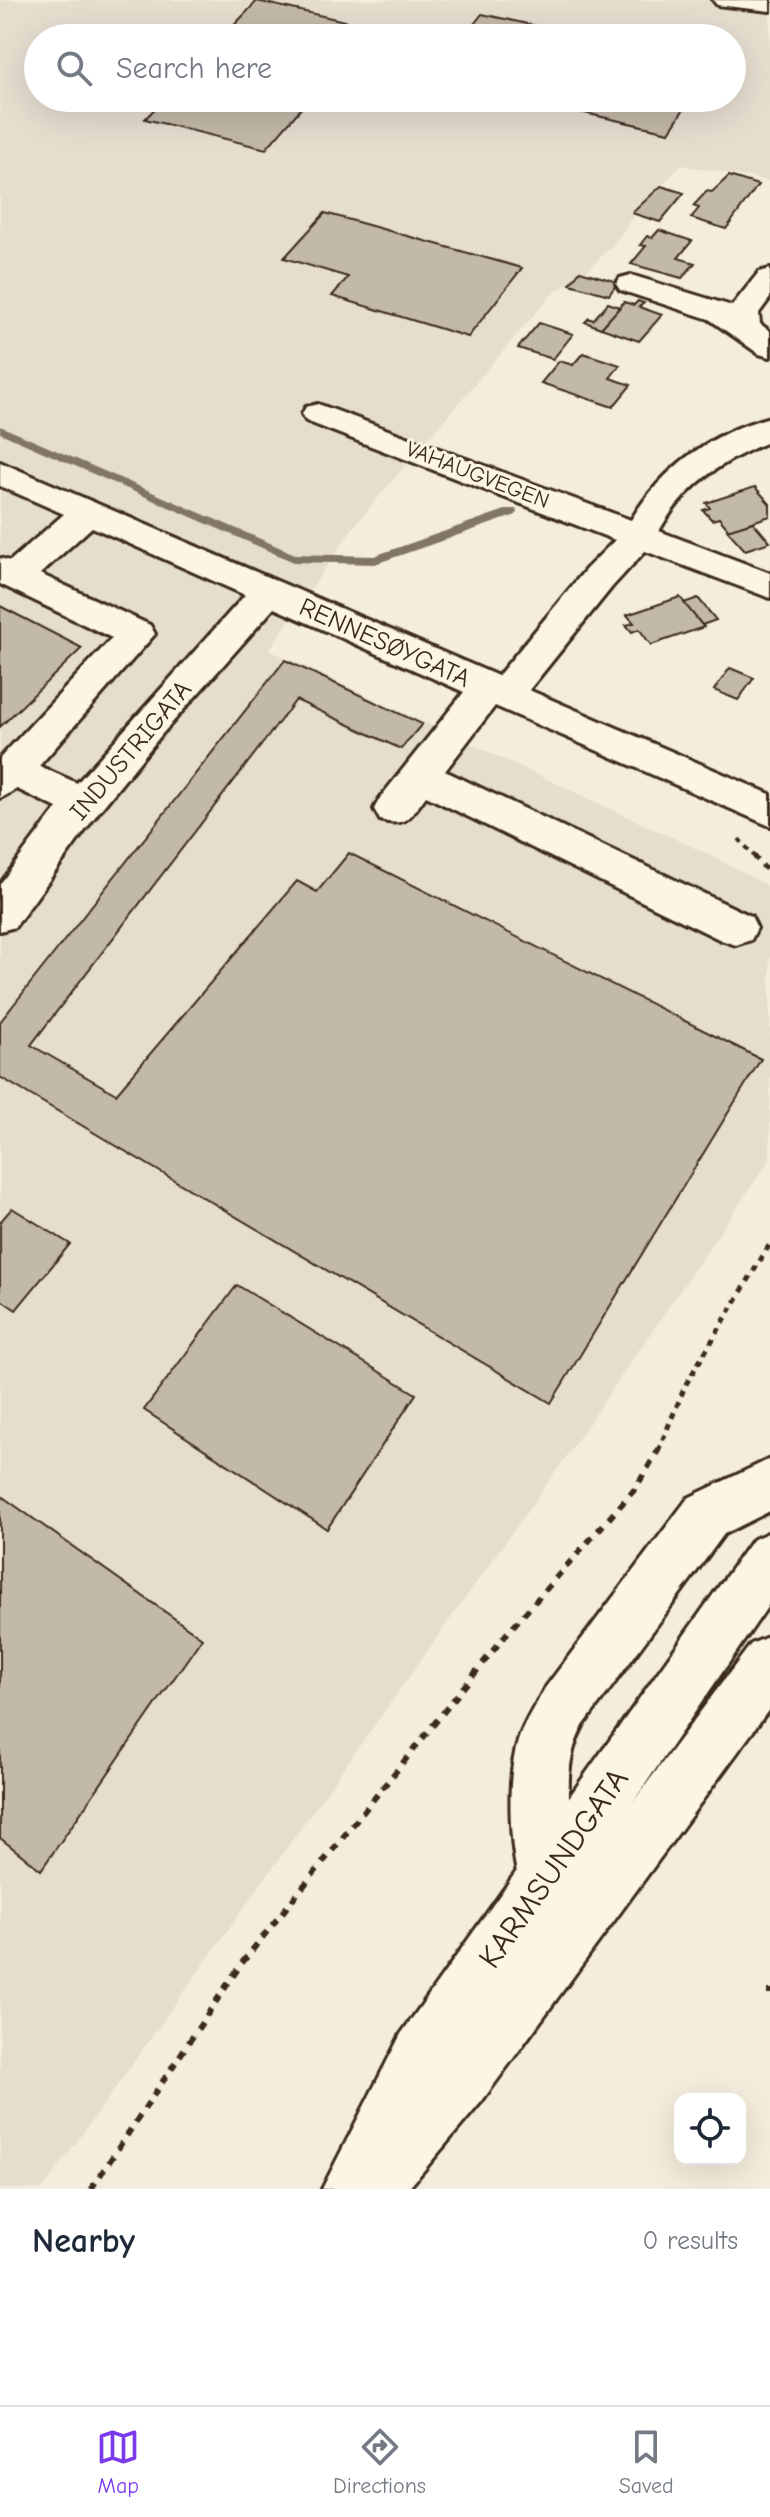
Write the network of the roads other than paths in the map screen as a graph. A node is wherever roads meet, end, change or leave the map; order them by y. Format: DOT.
graph roads {
  1 [pos="726,0"];
  2 [pos="770,3"];
  3 [pos="770,278"];
  4 [pos="631,284"];
  5 [pos="745,327"];
  6 [pos="770,347"];
  7 [pos="318,414"];
  8 [pos="770,428"];
  9 [pos="0,473"];
  10 [pos="88,512"];
  11 [pos="637,538"];
  12 [pos="7,573"];
  13 [pos="770,586"];
  14 [pos="269,591"];
  15 [pos="497,691"];
  16 [pos="6,776"];
  17 [pos="420,776"];
  18 [pos="83,803"];
  19 [pos="394,809"];
  20 [pos="770,811"];
  21 [pos="0,915"];
  22 [pos="736,928"];
  23 [pos="770,1484"];
  24 [pos="770,1558"];
  25 [pos="763,1681"];
  26 [pos="545,1879"];
  27 [pos="353,2189"];
  28 [pos="367,2189"];
  1 -- 2 [label="main road"];
  3 -- 5 [label="main road"];
  4 -- 5 [label="main road"];
  5 -- 6 [label="main road"];
  7 -- 11 [label="main road, VAHAUGVEGEN"];
  8 -- 11 [label="main road"];
  9 -- 10 [label="main road, RENNESØYGATA"];
  10 -- 12 [label="main road"];
  10 -- 14 [label="main road, RENNESØYGATA"];
  11 -- 13 [label="main road, VAHAUGVEGEN"];
  11 -- 15 [label="main road"];
  12 -- 16 [label="main road"];
  14 -- 15 [label="main road, RENNESØYGATA"];
  14 -- 18 [label="main road, INDUSTRIGATA"];
  15 -- 17 [label="main road"];
  15 -- 20 [label="main road, RENNESØYGATA"];
  16 -- 18 [label="main road"];
  17 -- 19 [label="main road"];
  17 -- 22 [label="main road"];
  18 -- 21 [label="main road, INDUSTRIGATA"];
  23 -- 26 [label="main road"];
  24 -- 26 [label="main road, KARMSUNDGATA"];
  25 -- 28 [label="main road, KARMSUNDGATA"];
  26 -- 27 [label="main road, KARMSUNDGATA"];
}
